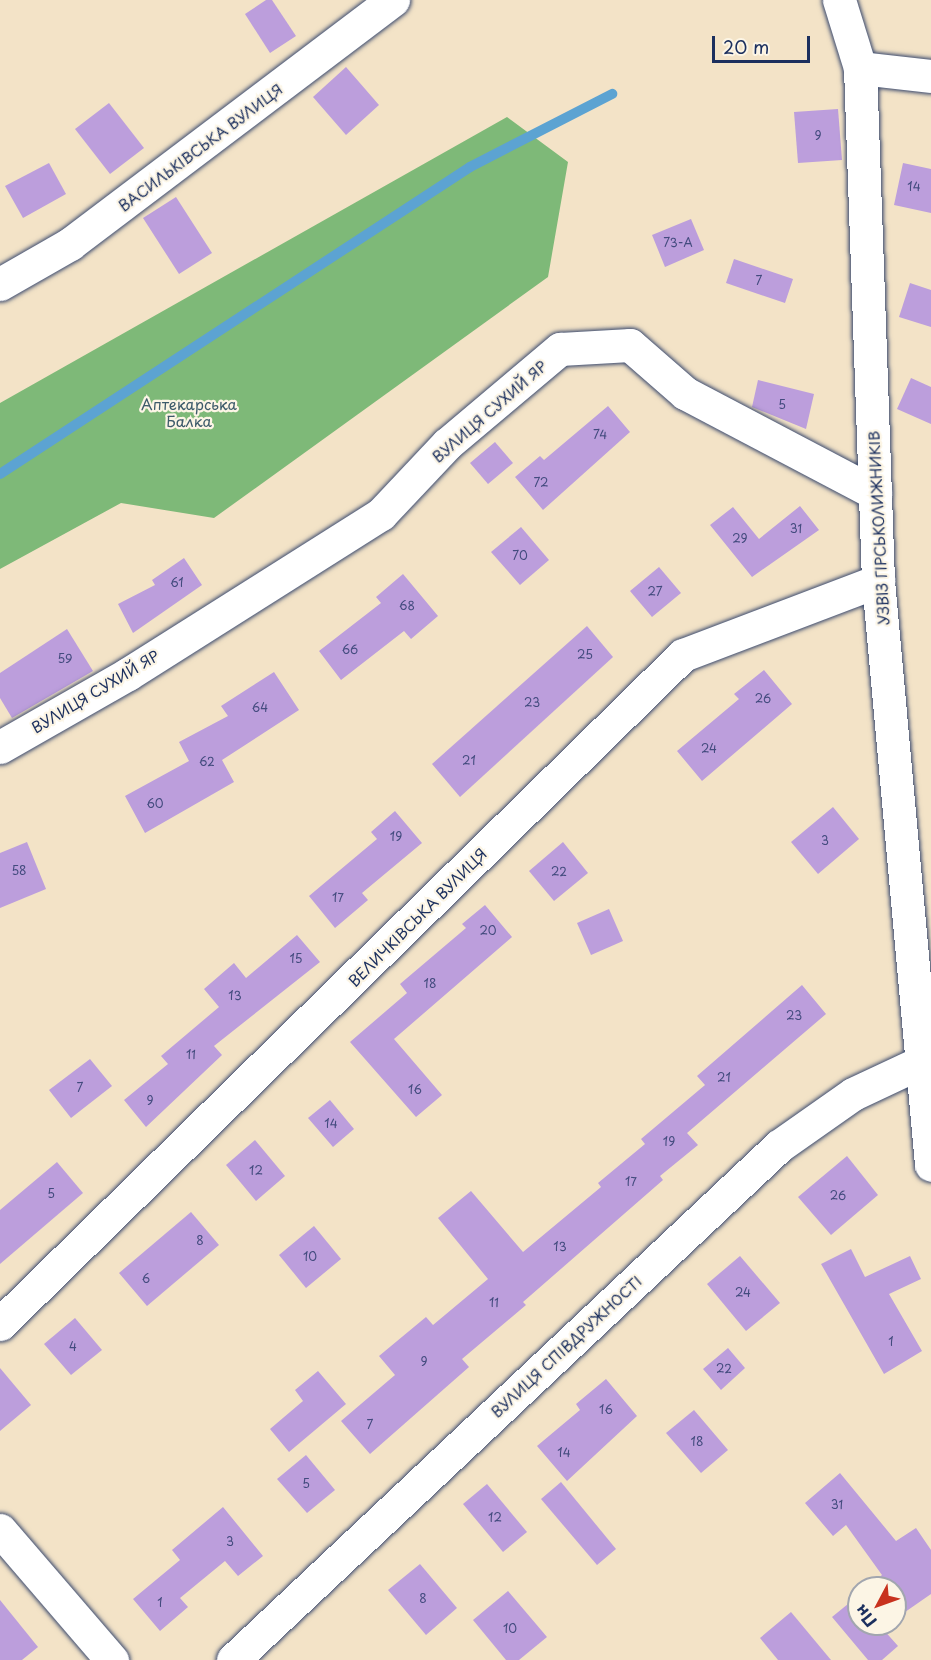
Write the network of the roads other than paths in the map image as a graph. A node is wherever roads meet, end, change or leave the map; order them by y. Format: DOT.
graph roads {
  1 [pos="393,0"];
  2 [pos="839,0"];
  3 [pos="860,68"];
  4 [pos="931,76"];
  5 [pos="0,284"];
  6 [pos="875,493"];
  7 [pos="878,581"];
  8 [pos="0,747"];
  9 [pos="922,932"];
  10 [pos="921,1062"];
  11 [pos="931,1165"];
  12 [pos="0,1324"];
  13 [pos="0,1530"];
  14 [pos="111,1660"];
  15 [pos="233,1660"];
  1 -- 5 [label="street, ВАСИЛЬКІВСЬКА ВУЛИЦЯ"];
  2 -- 3 [label="street, УЗВІЗ ГІРСЬКОЛИЖНИКІВ"];
  3 -- 4 [label="street"];
  3 -- 6 [label="street, УЗВІЗ ГІРСЬКОЛИЖНИКІВ"];
  6 -- 7 [label="street, УЗВІЗ ГІРСЬКОЛИЖНИКІВ"];
  6 -- 8 [label="street, ВУЛИЦЯ СУХИЙ ЯР"];
  7 -- 9 [label="street, УЗВІЗ ГІРСЬКОЛИЖНИКІВ"];
  7 -- 12 [label="street, ВЕЛИЧКІВСЬКА ВУЛИЦЯ"];
  9 -- 10 [label="street, УЗВІЗ ГІРСЬКОЛИЖНИКІВ"];
  10 -- 11 [label="street, УЗВІЗ ГІРСЬКОЛИЖНИКІВ"];
  10 -- 15 [label="street, ВУЛИЦЯ СПІВДРУЖНОСТІ"];
  13 -- 14 [label="street"];
}
